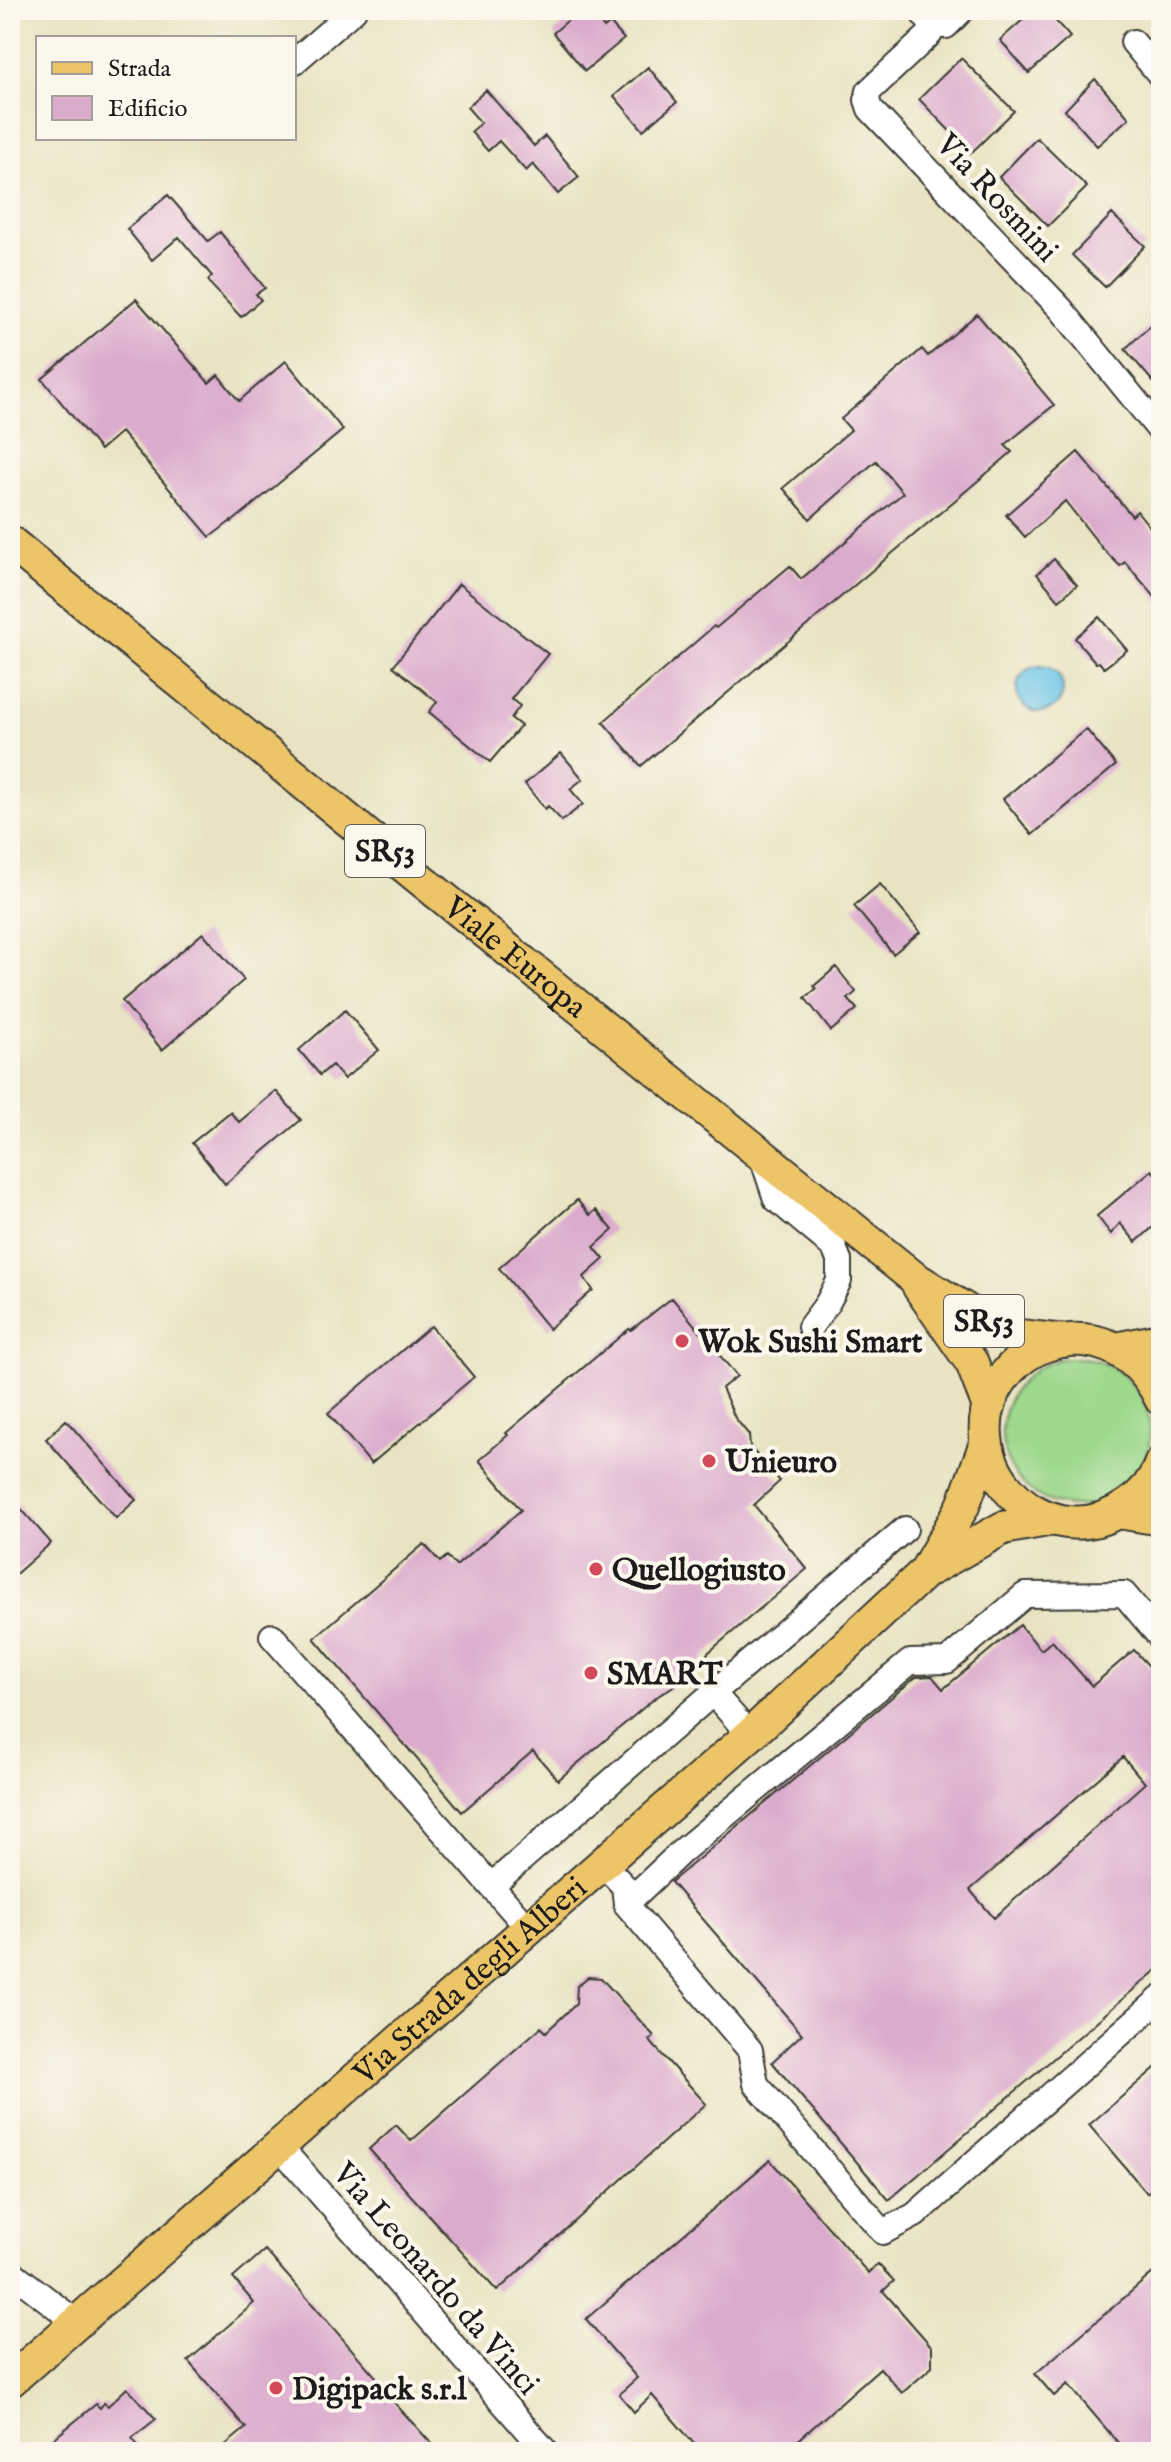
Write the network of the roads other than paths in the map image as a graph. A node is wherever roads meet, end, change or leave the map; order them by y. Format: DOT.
graph roads {
  1 [pos="354,10"];
  2 [pos="962,10"];
  3 [pos="926,18"];
  4 [pos="1133,42"];
  5 [pos="296,60"];
  6 [pos="1161,76"];
  7 [pos="1161,432"];
  8 [pos="10,542"];
  9 [pos="762,1157"];
  10 [pos="849,1225"];
  11 [pos="913,1277"];
  12 [pos="1161,1340"];
  13 [pos="1064,1341"];
  14 [pos="1116,1349"];
  15 [pos="1161,1399"];
  16 [pos="989,1407"];
  17 [pos="986,1443"];
  18 [pos="1161,1463"];
  19 [pos="1118,1512"];
  20 [pos="1053,1519"];
  21 [pos="1161,1519"];
  22 [pos="905,1529"];
  23 [pos="925,1572"];
  24 [pos="272,1636"];
  25 [pos="1161,1638"];
  26 [pos="713,1693"];
  27 [pos="750,1735"];
  28 [pos="603,1864"];
  29 [pos="491,1886"];
  30 [pos="626,1904"];
  31 [pos="528,1928"];
  32 [pos="1161,1998"];
  33 [pos="279,2146"];
  34 [pos="10,2271"];
  35 [pos="76,2322"];
  36 [pos="10,2381"];
  37 [pos="546,2452"];
  1 -- 5 [label="street"];
  2 -- 3 [label="street"];
  3 -- 7 [label="street, Via Rosmini"];
  4 -- 6 [label="street"];
  8 -- 9 [label="main road, Viale Europa / SR53"];
  9 -- 10 [label="main road, Viale Europa / SR53"];
  9 -- 10 [label="street"];
  10 -- 11 [label="main road, Viale Europa / SR53"];
  11 -- 13 [label="main road, Viale Europa / SR53"];
  11 -- 16 [label="main road, Viale Europa / SR53"];
  12 -- 14 [label="main road"];
  13 -- 14 [label="main road, Viale Europa"];
  13 -- 16 [label="main road, Viale Europa"];
  14 -- 15 [label="main road, Viale Europa"];
  16 -- 17 [label="main road, Viale Europa"];
  17 -- 20 [label="main road, Viale Europa"];
  17 -- 23 [label="main road, Via Strada degli Alberi"];
  18 -- 19 [label="main road, Viale Europa"];
  19 -- 20 [label="main road, Viale Europa"];
  19 -- 21 [label="main road, Viale Europa"];
  20 -- 23 [label="main road, Via Strada degli Alberi"];
  22 -- 26 [label="street"];
  23 -- 27 [label="main road, Via Strada degli Alberi"];
  24 -- 29 [label="street"];
  25 -- 30 [label="street"];
  26 -- 27 [label="street"];
  26 -- 29 [label="street"];
  27 -- 28 [label="main road, Via Strada degli Alberi"];
  28 -- 30 [label="street"];
  28 -- 31 [label="main road, Via Strada degli Alberi"];
  29 -- 31 [label="street"];
  30 -- 32 [label="street"];
  31 -- 33 [label="main road, Via Strada degli Alberi"];
  33 -- 35 [label="main road, Via Strada degli Alberi"];
  33 -- 37 [label="street, Via Leonardo da Vinci"];
  34 -- 35 [label="street"];
  35 -- 36 [label="main road, Via Strada degli Alberi"];
}
